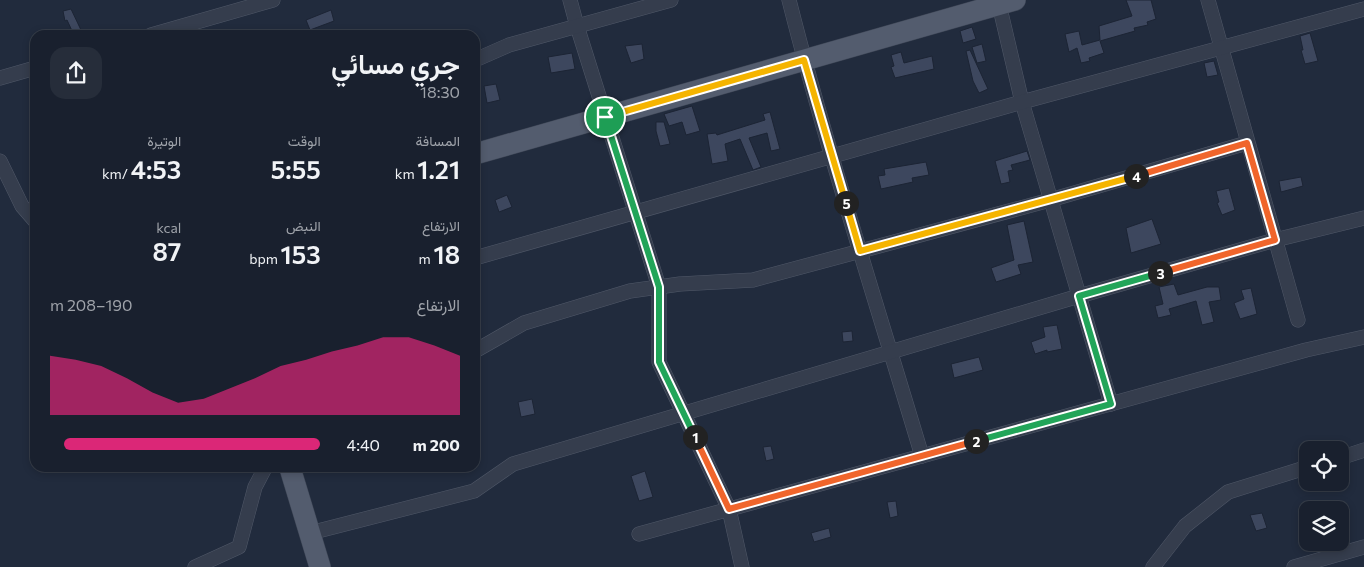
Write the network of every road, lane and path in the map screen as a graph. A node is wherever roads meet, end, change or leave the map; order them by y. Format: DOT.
graph roads {
  1 [pos="273,0"];
  2 [pos="570,0"];
  3 [pos="670,0"];
  4 [pos="789,0"];
  5 [pos="1208,0"];
  6 [pos="1004,2"];
  7 [pos="1364,8"];
  8 [pos="577,26"];
  9 [pos="168,30"];
  10 [pos="1222,47"];
  11 [pos="480,58"];
  12 [pos="804,60"];
  13 [pos="30,69"];
  14 [pos="0,78"];
  15 [pos="1022,102"];
  16 [pos="605,117"];
  17 [pos="1247,143"];
  18 [pos="480,153"];
  19 [pos="832,156"];
  20 [pos="0,161"];
  21 [pos="1050,200"];
  22 [pos="635,212"];
  23 [pos="30,215"];
  24 [pos="1364,218"];
  25 [pos="1275,240"];
  26 [pos="860,251"];
  27 [pos="480,257"];
  28 [pos="659,287"];
  29 [pos="1079,296"];
  30 [pos="1298,320"];
  31 [pos="1364,337"];
  32 [pos="480,348"];
  33 [pos="890,350"];
  34 [pos="1111,404"];
  35 [pos="683,413"];
  36 [pos="1364,450"];
  37 [pos="1349,455"];
  38 [pos="922,456"];
  39 [pos="1299,470"];
  40 [pos="263,472"];
  41 [pos="291,472"];
  42 [pos="729,509"];
  43 [pos="310,533"];
  44 [pos="639,534"];
  45 [pos="1364,547"];
  46 [pos="195,567"];
  47 [pos="320,567"];
  48 [pos="742,567"];
  49 [pos="1153,567"];
  50 [pos="1294,567"];
  1 -- 9 [label="street"];
  2 -- 8 [label="street"];
  3 -- 8 [label="street"];
  4 -- 12 [label="street"];
  5 -- 10 [label="street"];
  6 -- 12 [label="main road"];
  6 -- 15 [label="street"];
  7 -- 10 [label="street"];
  8 -- 11 [label="street"];
  8 -- 16 [label="street"];
  10 -- 15 [label="street"];
  10 -- 17 [label="street"];
  12 -- 16 [label="main road"];
  12 -- 19 [label="street"];
  13 -- 14 [label="street"];
  15 -- 19 [label="street"];
  15 -- 21 [label="street"];
  16 -- 18 [label="main road"];
  16 -- 22 [label="street"];
  17 -- 21 [label="street"];
  17 -- 25 [label="street"];
  19 -- 22 [label="street"];
  19 -- 26 [label="street"];
  20 -- 23 [label="street"];
  21 -- 26 [label="street"];
  21 -- 29 [label="street"];
  22 -- 27 [label="street"];
  22 -- 28 [label="street"];
  24 -- 25 [label="street"];
  25 -- 29 [label="street"];
  25 -- 30 [label="street"];
  26 -- 28 [label="street"];
  26 -- 33 [label="street"];
  28 -- 32 [label="street"];
  28 -- 35 [label="street"];
  29 -- 33 [label="street"];
  29 -- 34 [label="street"];
  31 -- 34 [label="street"];
  33 -- 35 [label="street"];
  33 -- 38 [label="street"];
  34 -- 38 [label="street"];
  35 -- 42 [label="street"];
  35 -- 43 [label="street"];
  36 -- 37 [label="street"];
  38 -- 42 [label="street"];
  39 -- 49 [label="street"];
  40 -- 46 [label="street"];
  41 -- 43 [label="main road"];
  42 -- 44 [label="street"];
  42 -- 48 [label="street"];
  43 -- 47 [label="main road"];
  45 -- 50 [label="street"];
}
